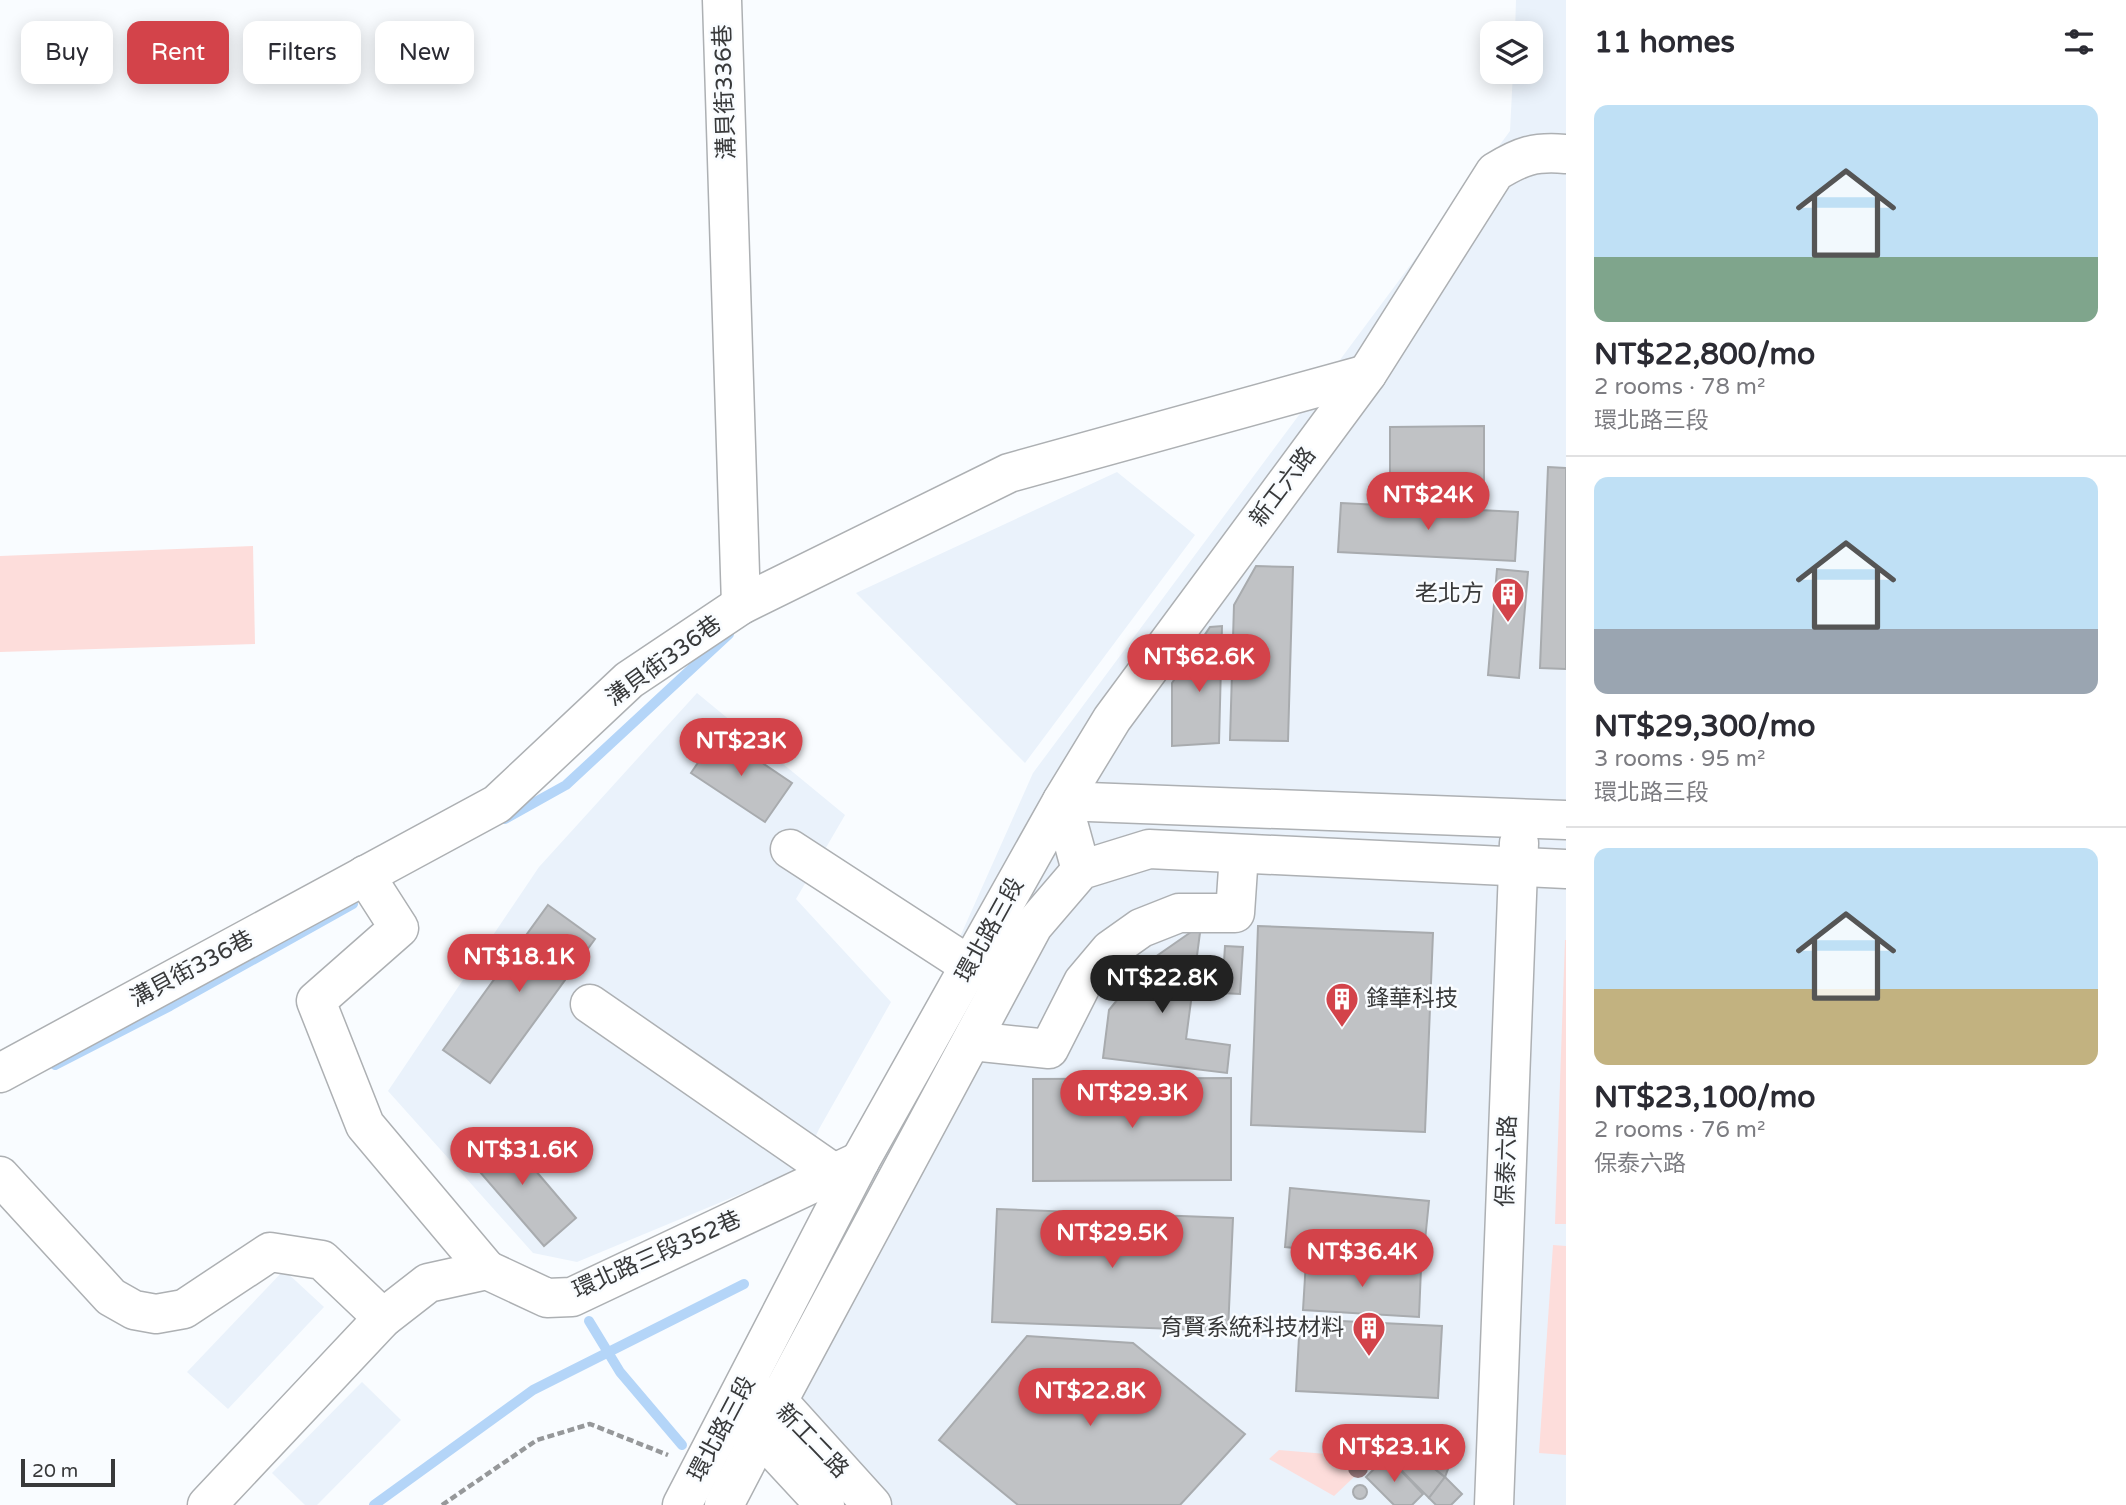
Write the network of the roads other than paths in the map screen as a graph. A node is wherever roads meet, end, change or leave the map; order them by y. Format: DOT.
graph roads {
  1 [pos="722,0"];
  2 [pos="1566,154"];
  3 [pos="1367,374"];
  4 [pos="741,605"];
  5 [pos="1062,800"];
  6 [pos="1520,817"];
  7 [pos="1566,820"];
  8 [pos="790,849"];
  9 [pos="1239,854"];
  10 [pos="1518,868"];
  11 [pos="1566,869"];
  12 [pos="1081,870"];
  13 [pos="365,875"];
  14 [pos="970,967"];
  15 [pos="590,1004"];
  16 [pos="971,1041"];
  17 [pos="0,1073"];
  18 [pos="847,1167"];
  19 [pos="0,1176"];
  20 [pos="486,1270"];
  21 [pos="383,1318"];
  22 [pos="751,1411"];
  23 [pos="207,1505"];
  24 [pos="682,1505"];
  25 [pos="724,1505"];
  26 [pos="825,1505"];
  27 [pos="872,1505"];
  28 [pos="1494,1505"];
  29 [pos="1500,1505"];
  1 -- 4 [label="street, 溝貝街336巷"];
  2 -- 3 [label="street, 新工六路"];
  3 -- 4 [label="street"];
  3 -- 5 [label="street, 新工六路"];
  4 -- 13 [label="street, 溝貝街336巷"];
  5 -- 6 [label="street"];
  5 -- 12 [label="street"];
  5 -- 14 [label="street, 環北路三段"];
  6 -- 7 [label="street"];
  6 -- 10 [label="street, 保泰六路"];
  8 -- 14 [label="street"];
  9 -- 10 [label="street"];
  9 -- 12 [label="street"];
  9 -- 16 [label="street"];
  10 -- 11 [label="street"];
  10 -- 28 [label="street, 保泰六路"];
  12 -- 16 [label="street, 環北路三段"];
  13 -- 17 [label="street, 溝貝街336巷"];
  13 -- 20 [label="street"];
  14 -- 18 [label="street, 環北路三段"];
  15 -- 18 [label="street"];
  16 -- 22 [label="street, 環北路三段"];
  18 -- 20 [label="street, 環北路三段352巷"];
  18 -- 22 [label="street, 環北路三段"];
  19 -- 21 [label="street"];
  20 -- 21 [label="street"];
  21 -- 23 [label="street"];
  22 -- 24 [label="street, 環北路三段"];
  22 -- 25 [label="street, 環北路三段"];
  22 -- 26 [label="street, 新工二路"];
  22 -- 27 [label="street, 新工二路"];
  28 -- 29 [label="street"];
}
